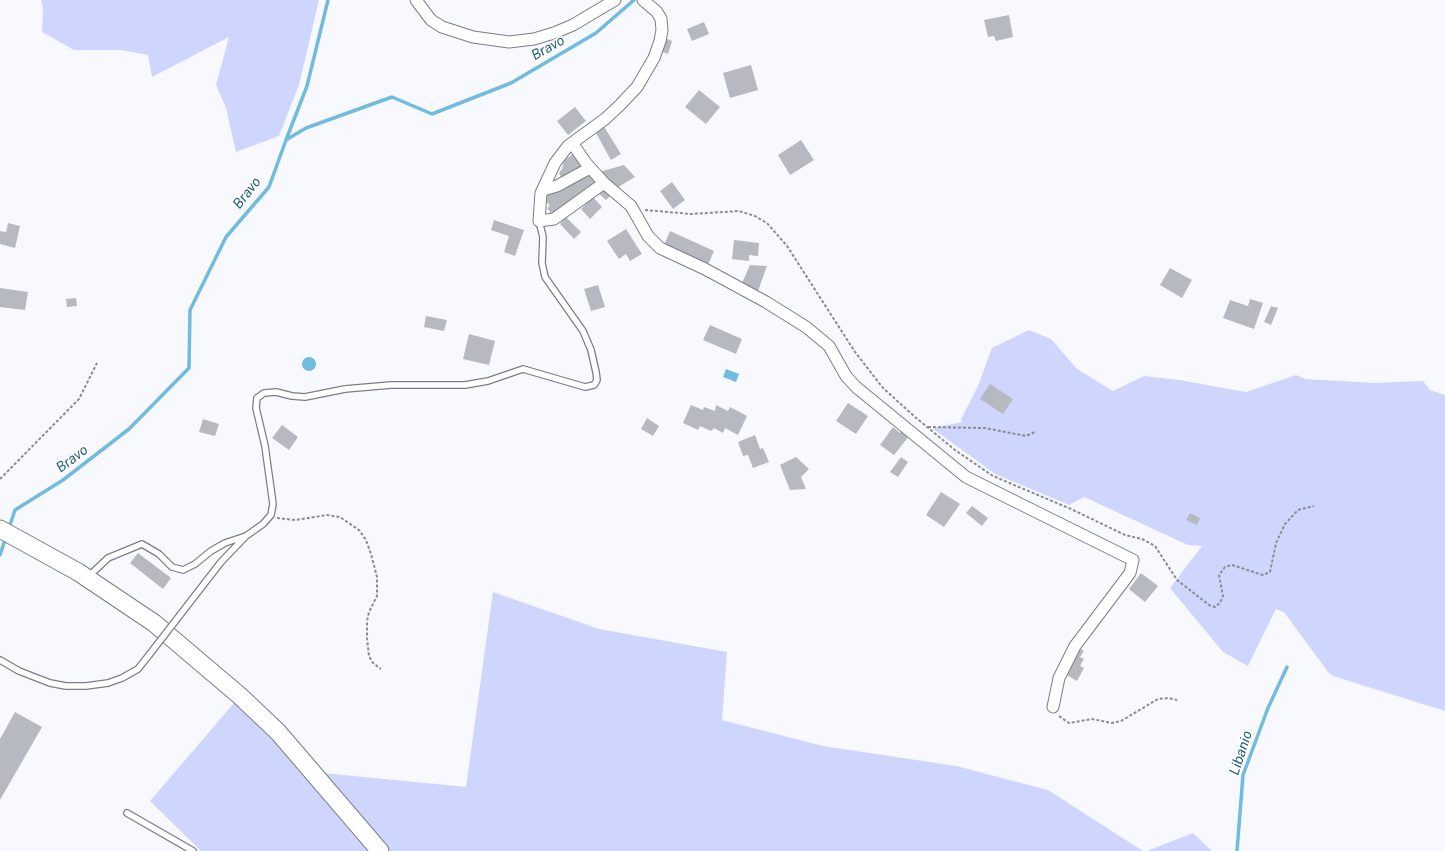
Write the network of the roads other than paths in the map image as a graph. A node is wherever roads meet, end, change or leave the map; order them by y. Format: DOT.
graph roads {
  1 [pos="416,0"];
  2 [pos="615,0"];
  3 [pos="642,0"];
  4 [pos="572,143"];
  5 [pos="590,168"];
  6 [pos="604,183"];
  7 [pos="543,190"];
  8 [pos="539,221"];
  9 [pos="5,532"];
  10 [pos="246,536"];
  11 [pos="88,578"];
  12 [pos="0,660"];
  13 [pos="1053,707"];
  14 [pos="127,813"];
  15 [pos="193,851"];
  16 [pos="380,851"];
  1 -- 2 [label="street"];
  3 -- 4 [label="street"];
  4 -- 5 [label="street"];
  4 -- 7 [label="street"];
  5 -- 6 [label="street"];
  5 -- 7 [label="street"];
  6 -- 8 [label="street"];
  6 -- 13 [label="street"];
  7 -- 8 [label="street"];
  8 -- 10 [label="lane"];
  9 -- 11 [label="main road"];
  10 -- 11 [label="lane"];
  10 -- 12 [label="lane, bridge"];
  11 -- 16 [label="main road"];
  14 -- 15 [label="lane"];
}
